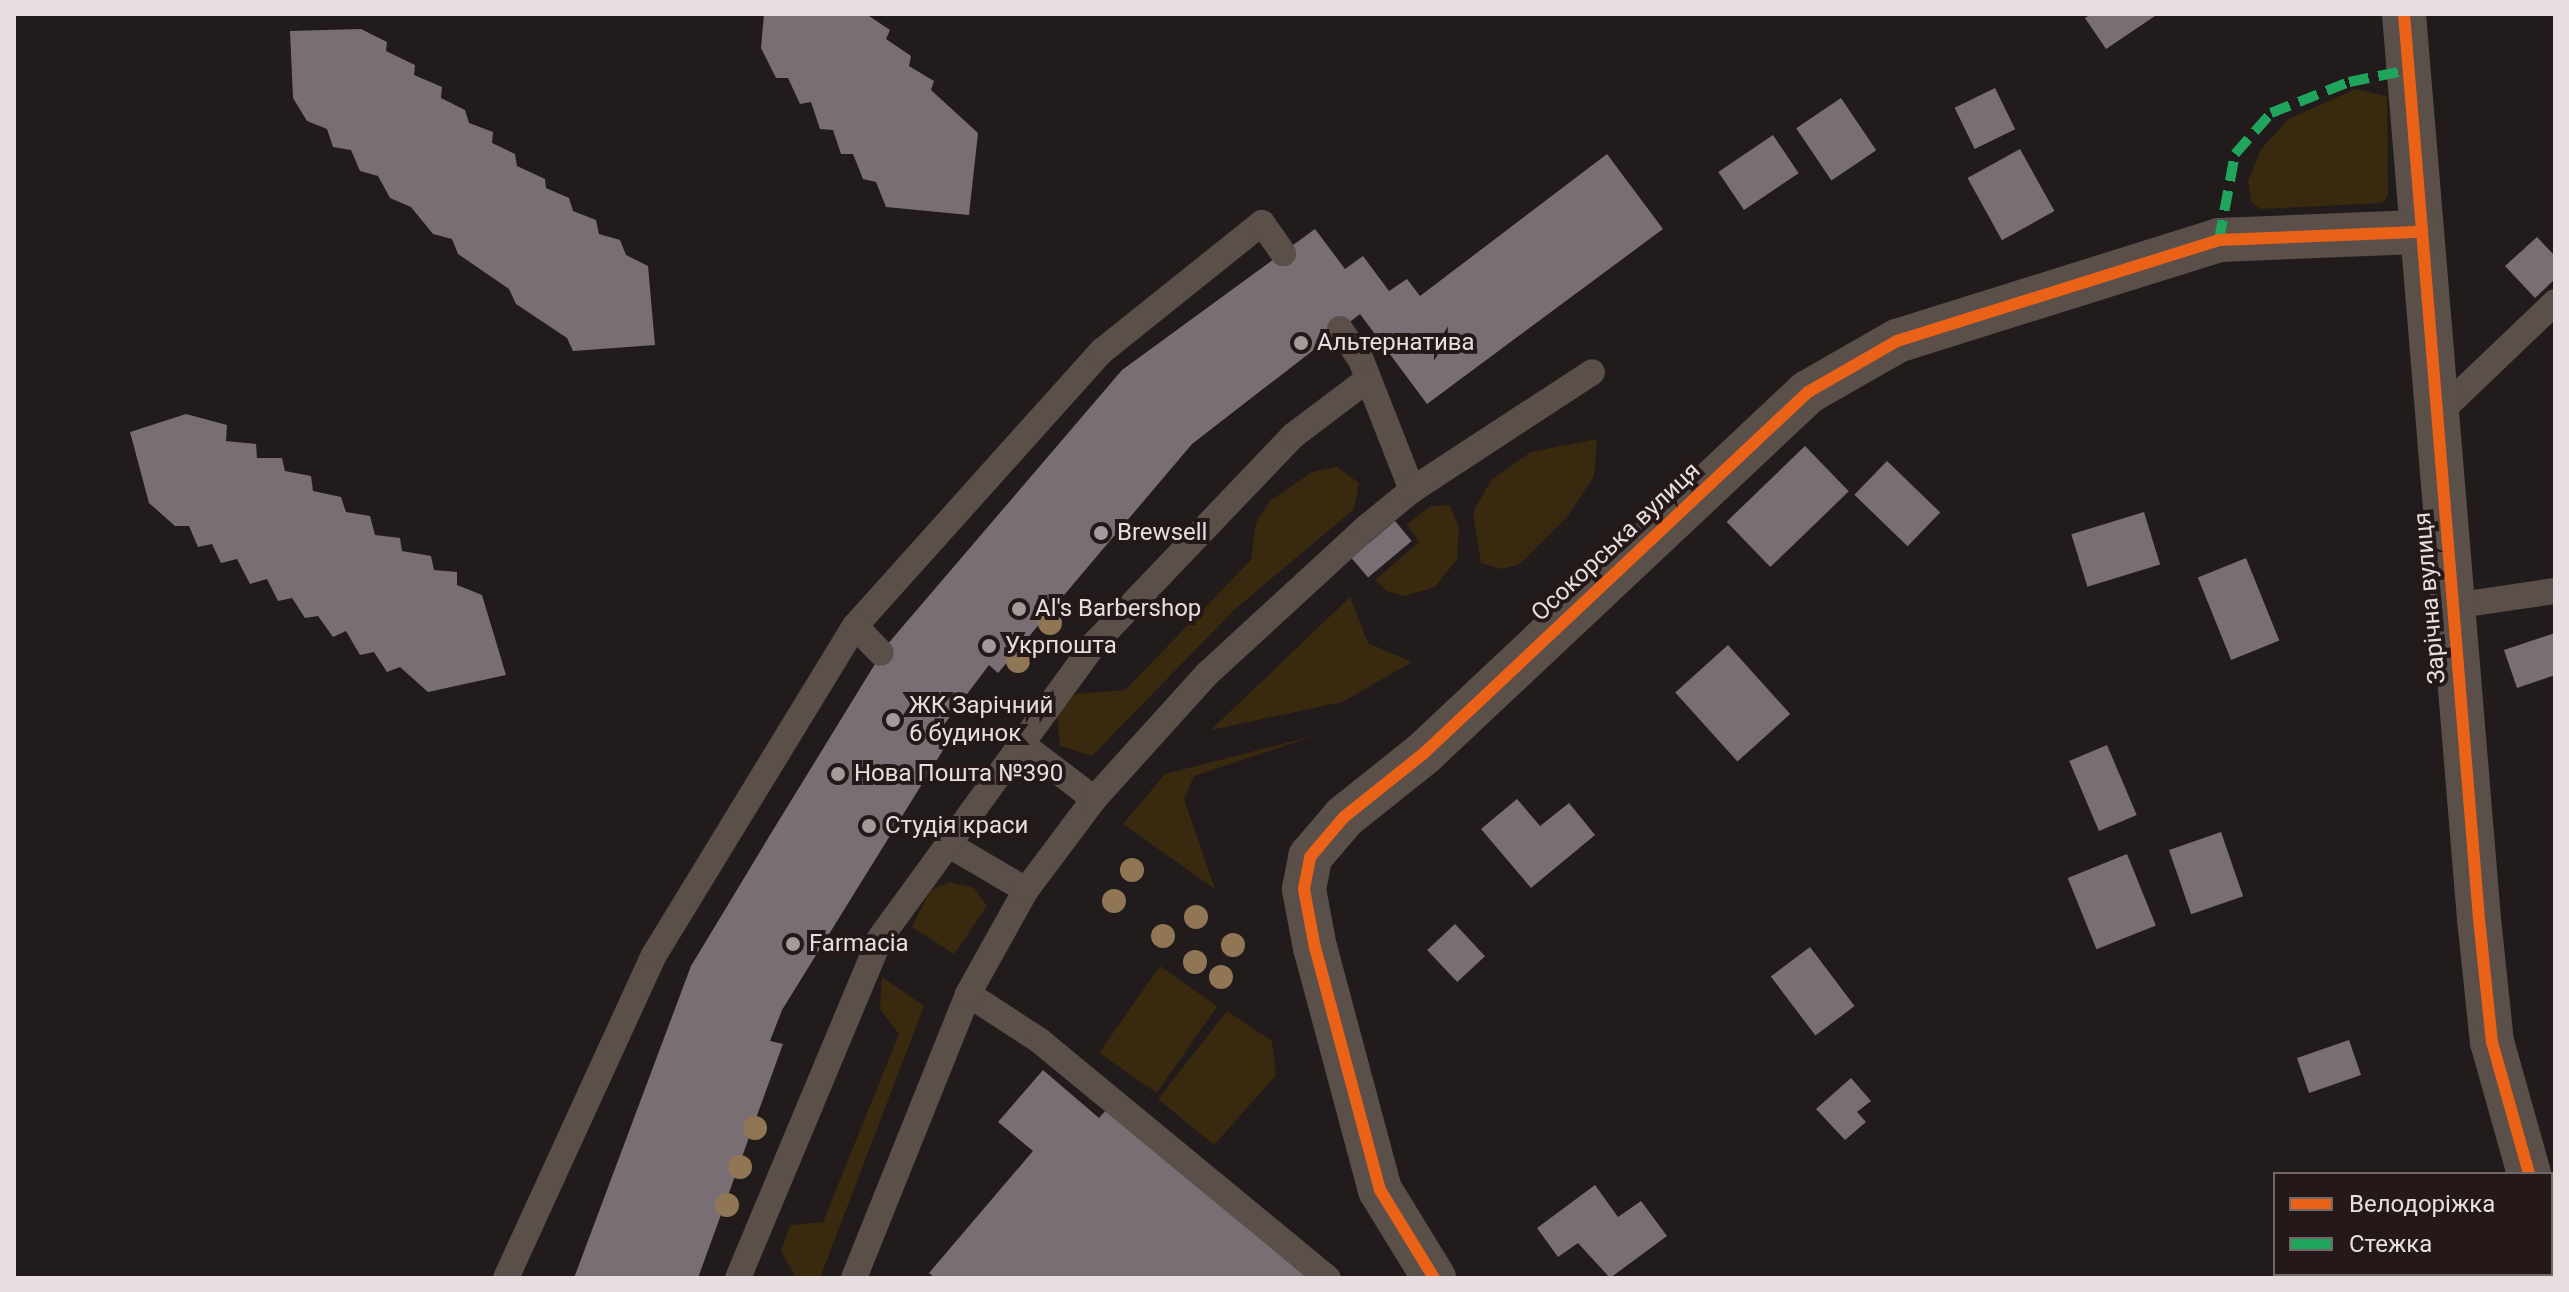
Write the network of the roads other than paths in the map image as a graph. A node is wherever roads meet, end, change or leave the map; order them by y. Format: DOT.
graph roads {
  1 [pos="2404,14"];
  2 [pos="2422,232"];
  3 [pos="1283,253"];
  4 [pos="2555,302"];
  5 [pos="1340,329"];
  6 [pos="1592,372"];
  7 [pos="1367,380"];
  8 [pos="2438,414"];
  9 [pos="1412,490"];
  10 [pos="2555,591"];
  11 [pos="2453,606"];
  12 [pos="855,626"];
  13 [pos="881,653"];
  14 [pos="1018,741"];
  15 [pos="1094,799"];
  16 [pos="951,846"];
  17 [pos="1026,890"];
  18 [pos="968,994"];
  19 [pos="2528,1172"];
  20 [pos="506,1278"];
  21 [pos="738,1278"];
  22 [pos="854,1278"];
  23 [pos="1328,1278"];
  24 [pos="1434,1278"];
  1 -- 2 [label="street, Зарічна вулиця"];
  2 -- 8 [label="street, Зарічна вулиця"];
  2 -- 24 [label="street, Осокорська вулиця"];
  3 -- 12 [label="lane"];
  4 -- 8 [label="lane"];
  5 -- 7 [label="lane"];
  6 -- 9 [label="lane"];
  7 -- 9 [label="lane"];
  7 -- 14 [label="lane"];
  8 -- 11 [label="street, Зарічна вулиця"];
  9 -- 15 [label="lane"];
  10 -- 11 [label="lane"];
  11 -- 19 [label="street, Зарічна вулиця"];
  12 -- 13 [label="lane"];
  12 -- 20 [label="lane"];
  14 -- 15 [label="lane"];
  14 -- 16 [label="lane"];
  15 -- 17 [label="lane"];
  16 -- 17 [label="lane"];
  16 -- 21 [label="lane"];
  17 -- 18 [label="lane"];
  18 -- 22 [label="lane"];
  18 -- 23 [label="lane"];
}
